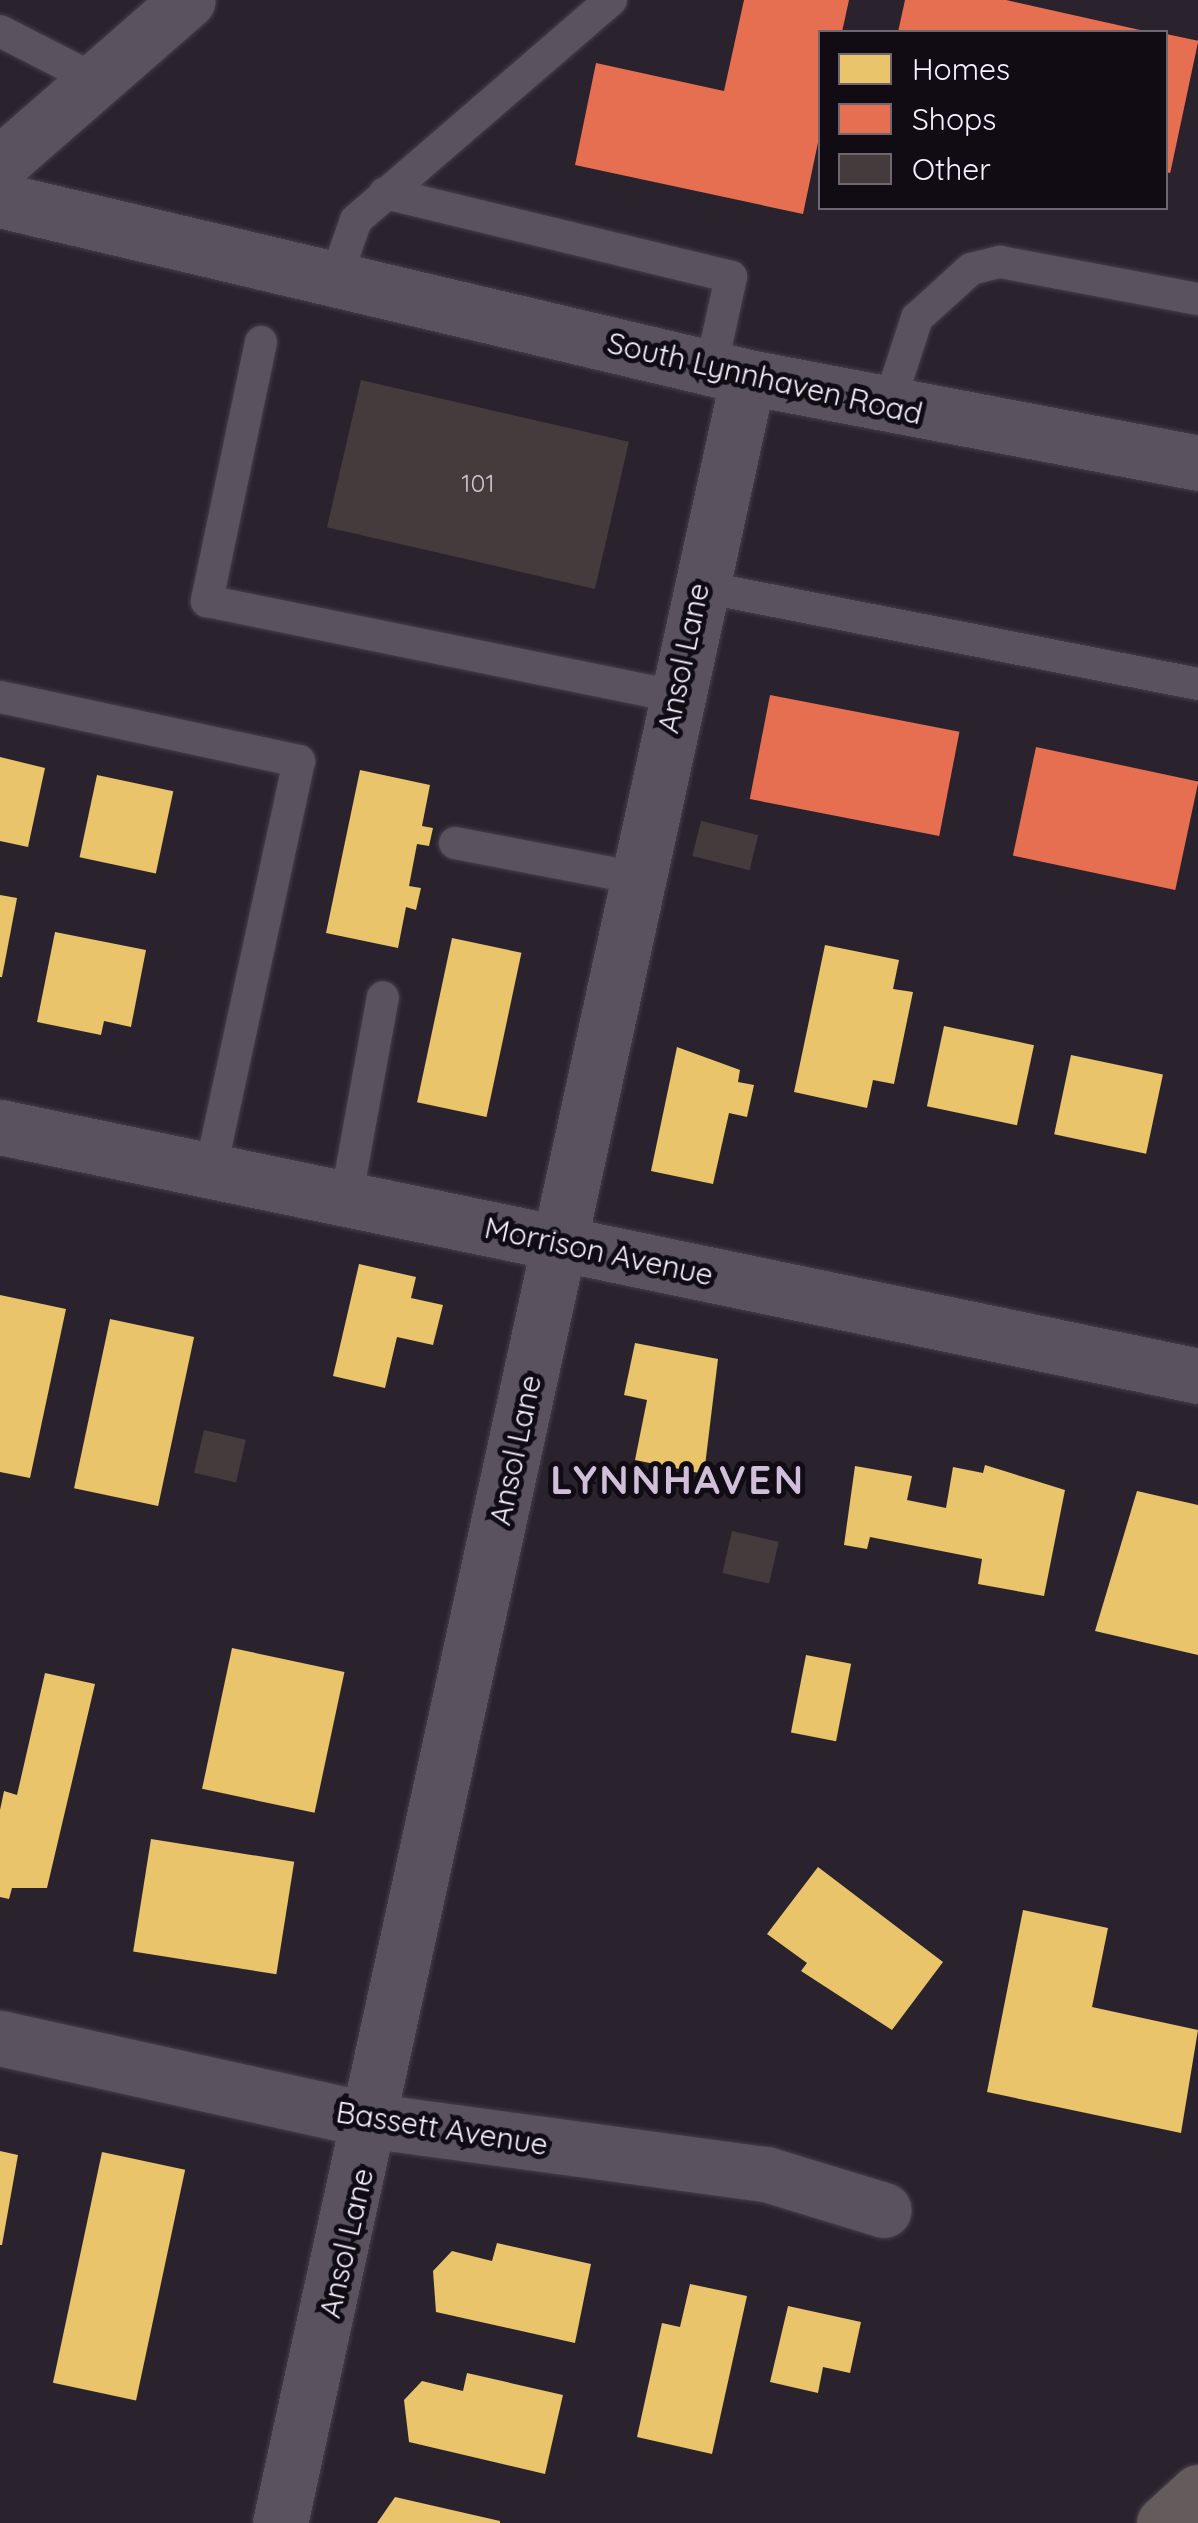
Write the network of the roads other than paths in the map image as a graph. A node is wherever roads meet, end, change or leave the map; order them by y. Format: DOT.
graph roads {
  1 [pos="188,0"];
  2 [pos="611,0"];
  3 [pos="0,32"];
  4 [pos="92,78"];
  5 [pos="0,164"];
  6 [pos="385,194"];
  7 [pos="0,200"];
  8 [pos="336,277"];
  9 [pos="1198,298"];
  10 [pos="262,342"];
  11 [pos="730,372"];
  12 [pos="888,407"];
  13 [pos="1198,463"];
  14 [pos="698,586"];
  15 [pos="1198,684"];
  16 [pos="675,696"];
  17 [pos="0,698"];
  18 [pos="456,843"];
  19 [pos="636,878"];
  20 [pos="383,997"];
  21 [pos="0,1126"];
  22 [pos="210,1172"];
  23 [pos="346,1200"];
  24 [pos="559,1243"];
  25 [pos="1198,1376"];
  26 [pos="0,2038"];
  27 [pos="374,2121"];
  28 [pos="884,2210"];
  29 [pos="1198,2492"];
  30 [pos="280,2523"];
  31 [pos="1164,2523"];
  1 -- 4 [label="street"];
  2 -- 6 [label="lane"];
  3 -- 4 [label="lane"];
  4 -- 5 [label="street"];
  6 -- 8 [label="lane"];
  6 -- 11 [label="lane"];
  7 -- 8 [label="street, South Lynnhaven Road"];
  8 -- 11 [label="street, South Lynnhaven Road"];
  9 -- 12 [label="lane"];
  10 -- 16 [label="lane"];
  11 -- 12 [label="street, South Lynnhaven Road"];
  11 -- 14 [label="street, Ansol Lane"];
  12 -- 13 [label="street, South Lynnhaven Road"];
  14 -- 15 [label="lane"];
  14 -- 16 [label="street, Ansol Lane"];
  16 -- 19 [label="street, Ansol Lane"];
  17 -- 22 [label="lane"];
  18 -- 19 [label="lane"];
  19 -- 24 [label="street, Ansol Lane"];
  20 -- 23 [label="lane"];
  21 -- 22 [label="street, Morrison Avenue"];
  22 -- 23 [label="street, Morrison Avenue"];
  23 -- 24 [label="street, Morrison Avenue"];
  24 -- 25 [label="street, Morrison Avenue"];
  24 -- 27 [label="street, Ansol Lane"];
  26 -- 27 [label="street, Bassett Avenue"];
  27 -- 28 [label="street, Bassett Avenue"];
  27 -- 30 [label="street, Ansol Lane"];
  29 -- 31 [label="highway"];
}
